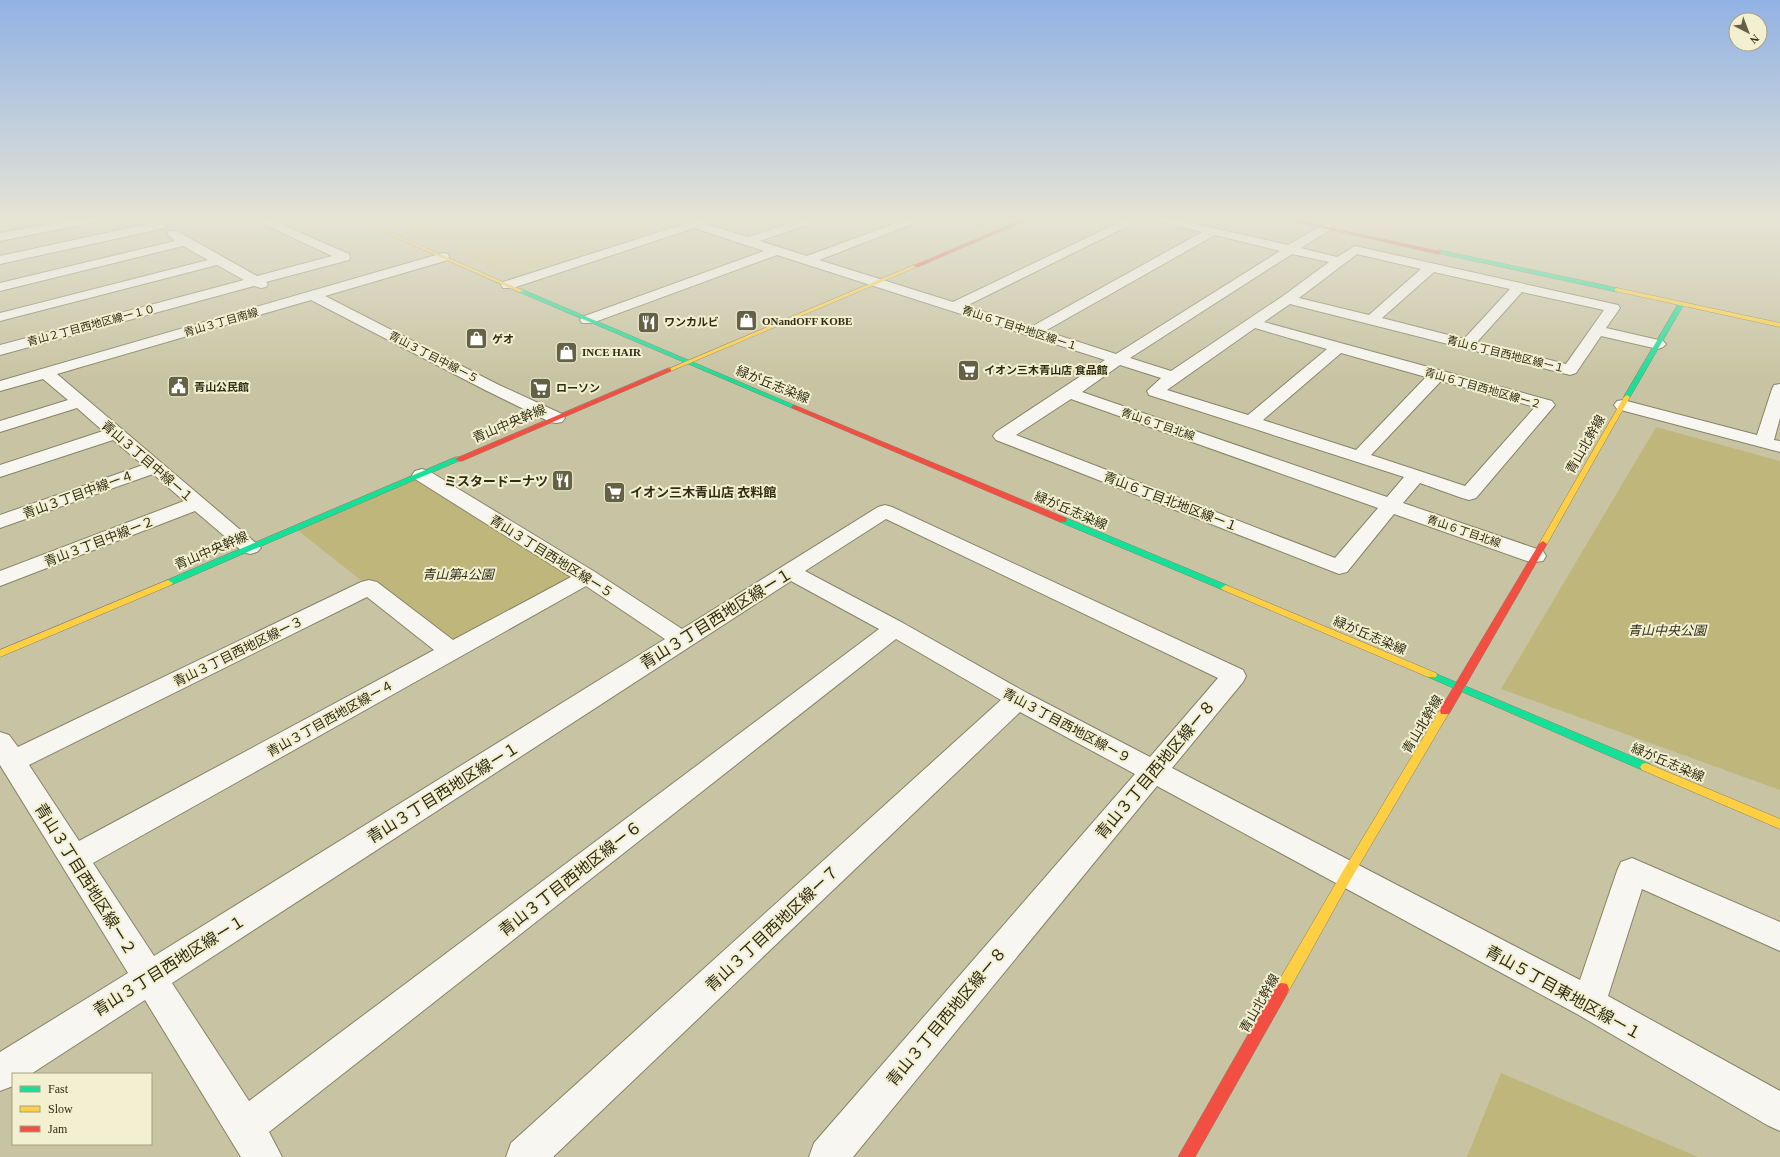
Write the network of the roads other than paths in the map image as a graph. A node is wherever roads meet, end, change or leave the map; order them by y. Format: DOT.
graph roads {
  1 [pos="62,272"];
  2 [pos="175,272"];
  3 [pos="239,272"];
  4 [pos="285,272"];
  5 [pos="393,272"];
  6 [pos="478,272"];
  7 [pos="548,272"];
  8 [pos="718,272"];
  9 [pos="845,272"];
  10 [pos="901,272"];
  11 [pos="1026,272"];
  12 [pos="1140,272"];
  13 [pos="1257,272"];
  14 [pos="1323,272"];
  15 [pos="1425,272"];
  16 [pos="1453,272"];
  17 [pos="1533,272"];
  18 [pos="254,280"];
  19 [pos="877,282"];
  20 [pos="508,285"];
  21 [pos="0,287"];
  22 [pos="1519,287"];
  23 [pos="313,296"];
  24 [pos="1288,299"];
  25 [pos="291,302"];
  26 [pos="1681,304"];
  27 [pos="954,307"];
  28 [pos="0,317"];
  29 [pos="587,320"];
  30 [pos="1372,320"];
  31 [pos="1252,323"];
  32 [pos="1780,325"];
  33 [pos="1599,330"];
  34 [pos="1032,332"];
  35 [pos="1468,344"];
  36 [pos="1658,344"];
  37 [pos="1338,347"];
  38 [pos="0,350"];
  39 [pos="1118,359"];
  40 [pos="686,362"];
  41 [pos="46,373"];
  42 [pos="1437,375"];
  43 [pos="1173,377"];
  44 [pos="0,386"];
  45 [pos="1069,393"];
  46 [pos="1779,398"];
  47 [pos="80,402"];
  48 [pos="1623,405"];
  49 [pos="556,418"];
  50 [pos="1250,422"];
  51 [pos="0,427"];
  52 [pos="116,433"];
  53 [pos="1772,444"];
  54 [pos="1359,457"];
  55 [pos="156,467"];
  56 [pos="0,471"];
  57 [pos="422,475"];
  58 [pos="1416,475"];
  59 [pos="198,503"];
  60 [pos="1390,505"];
  61 [pos="885,511"];
  62 [pos="0,522"];
  63 [pos="250,548"];
  64 [pos="1535,556"];
  65 [pos="790,572"];
  66 [pos="587,577"];
  67 [pos="0,580"];
  68 [pos="895,628"];
  69 [pos="682,640"];
  70 [pos="452,651"];
  71 [pos="0,654"];
  72 [pos="1460,686"];
  73 [pos="1018,699"];
  74 [pos="6,752"];
  75 [pos="1153,772"];
  76 [pos="1780,824"];
  77 [pos="73,859"];
  78 [pos="1347,875"];
  79 [pos="1780,937"];
  80 [pos="149,978"];
  81 [pos="1589,1003"];
  82 [pos="0,1073"];
  83 [pos="1780,1112"];
  84 [pos="244,1128"];
  85 [pos="263,1157"];
  86 [pos="525,1157"];
  87 [pos="828,1157"];
  88 [pos="1186,1157"];
  1 -- 21 [label="street"];
  2 -- 28 [label="street"];
  3 -- 18 [label="street"];
  4 -- 18 [label="street, 青山２丁目西地区線ー１０"];
  5 -- 23 [label="street, 青山３丁目南線"];
  6 -- 20 [label="street, 緑が丘志染線"];
  7 -- 20 [label="street"];
  8 -- 29 [label="street"];
  9 -- 19 [label="street, 青山６丁目中地区線ー１"];
  10 -- 19 [label="street, 青山中央幹線"];
  11 -- 27 [label="street"];
  12 -- 34 [label="street"];
  13 -- 39 [label="street"];
  14 -- 24 [label="street, 青山６丁目西地区線ー１"];
  15 -- 30 [label="street"];
  16 -- 22 [label="street, 青山６丁目西地区線ー１"];
  17 -- 26 [label="street"];
  18 -- 25 [label="street"];
  18 -- 38 [label="street, 青山２丁目西地区線ー１０"];
  19 -- 27 [label="street, 青山６丁目中地区線ー１"];
  19 -- 40 [label="street, 青山中央幹線"];
  20 -- 29 [label="street, 緑が丘志染線"];
  22 -- 33 [label="street, 青山６丁目西地区線ー１"];
  22 -- 35 [label="street"];
  23 -- 25 [label="street, 青山３丁目南線"];
  23 -- 49 [label="street, 青山３丁目中線ー５"];
  24 -- 30 [label="street, 青山６丁目西地区線ー１"];
  24 -- 31 [label="street, 青山６丁目西地区線ー１"];
  25 -- 41 [label="street, 青山３丁目南線"];
  26 -- 32 [label="street"];
  26 -- 36 [label="street, 青山北幹線"];
  27 -- 34 [label="street, 青山６丁目中地区線ー１"];
  29 -- 40 [label="street, 緑が丘志染線"];
  30 -- 35 [label="street, 青山６丁目西地区線ー１"];
  31 -- 37 [label="street, 青山６丁目西地区線ー２"];
  31 -- 43 [label="street, 青山６丁目西地区線ー１"];
  33 -- 35 [label="street, 青山６丁目西地区線ー１"];
  33 -- 36 [label="street"];
  34 -- 39 [label="street, 青山６丁目中地区線ー１"];
  36 -- 48 [label="street, 青山北幹線"];
  37 -- 42 [label="street, 青山６丁目西地区線ー２"];
  37 -- 50 [label="street"];
  39 -- 43 [label="street, 青山６丁目中地区線ー１"];
  39 -- 45 [label="street"];
  40 -- 49 [label="street, 青山中央幹線"];
  40 -- 72 [label="street, 緑が丘志染線"];
  41 -- 44 [label="street, 青山３丁目南線"];
  41 -- 47 [label="street, 青山３丁目中線ー１"];
  42 -- 54 [label="street"];
  42 -- 58 [label="street, 青山６丁目西地区線ー２"];
  43 -- 50 [label="street, 青山６丁目西地区線ー１"];
  45 -- 60 [label="street, 青山６丁目北線"];
  45 -- 60 [label="street, 青山６丁目北地区線ー１"];
  46 -- 53 [label="street"];
  47 -- 51 [label="street"];
  47 -- 52 [label="street, 青山３丁目中線ー１"];
  48 -- 53 [label="street"];
  48 -- 64 [label="street, 青山北幹線"];
  49 -- 57 [label="street, 青山中央幹線"];
  50 -- 54 [label="street, 青山６丁目西地区線ー１"];
  52 -- 55 [label="street, 青山３丁目中線ー１"];
  52 -- 56 [label="street"];
  54 -- 58 [label="street, 青山６丁目西地区線ー１"];
  55 -- 59 [label="street, 青山３丁目中線ー１"];
  55 -- 62 [label="street, 青山３丁目中線ー４"];
  57 -- 63 [label="street, 青山中央幹線"];
  57 -- 66 [label="street, 青山３丁目西地区線ー５"];
  58 -- 60 [label="street"];
  59 -- 63 [label="street, 青山３丁目中線ー１"];
  59 -- 67 [label="street, 青山３丁目中線ー２"];
  60 -- 64 [label="street, 青山６丁目北線"];
  61 -- 65 [label="street, 青山３丁目西地区線ー１"];
  61 -- 75 [label="street, 青山３丁目西地区線ー８"];
  63 -- 71 [label="street, 青山中央幹線"];
  64 -- 72 [label="street, 青山北幹線"];
  65 -- 68 [label="street, 青山３丁目西地区線ー９"];
  65 -- 69 [label="street, 青山３丁目西地区線ー１"];
  66 -- 69 [label="street, 青山３丁目西地区線ー５"];
  66 -- 70 [label="street, 青山３丁目西地区線ー４"];
  68 -- 73 [label="street, 青山３丁目西地区線ー９"];
  68 -- 84 [label="street, 青山３丁目西地区線ー６"];
  69 -- 80 [label="street, 青山３丁目西地区線ー１"];
  70 -- 74 [label="street, 青山３丁目西地区線ー３"];
  70 -- 77 [label="street, 青山３丁目西地区線ー４"];
  72 -- 76 [label="street, 緑が丘志染線"];
  72 -- 78 [label="street, 青山北幹線"];
  73 -- 75 [label="street, 青山３丁目西地区線ー９"];
  73 -- 86 [label="street, 青山３丁目西地区線ー７"];
  74 -- 77 [label="street, 青山３丁目西地区線ー２"];
  75 -- 78 [label="street, 青山３丁目西地区線ー９"];
  75 -- 87 [label="street, 青山３丁目西地区線ー８"];
  77 -- 80 [label="street, 青山３丁目西地区線ー２"];
  78 -- 81 [label="street, 青山５丁目東地区線ー１"];
  78 -- 88 [label="street, 青山北幹線"];
  79 -- 81 [label="street"];
  80 -- 82 [label="street, 青山３丁目西地区線ー１"];
  80 -- 84 [label="street, 青山３丁目西地区線ー２"];
  81 -- 83 [label="street, 青山５丁目東地区線ー１"];
  84 -- 85 [label="street, 青山３丁目西地区線ー２"];
}
